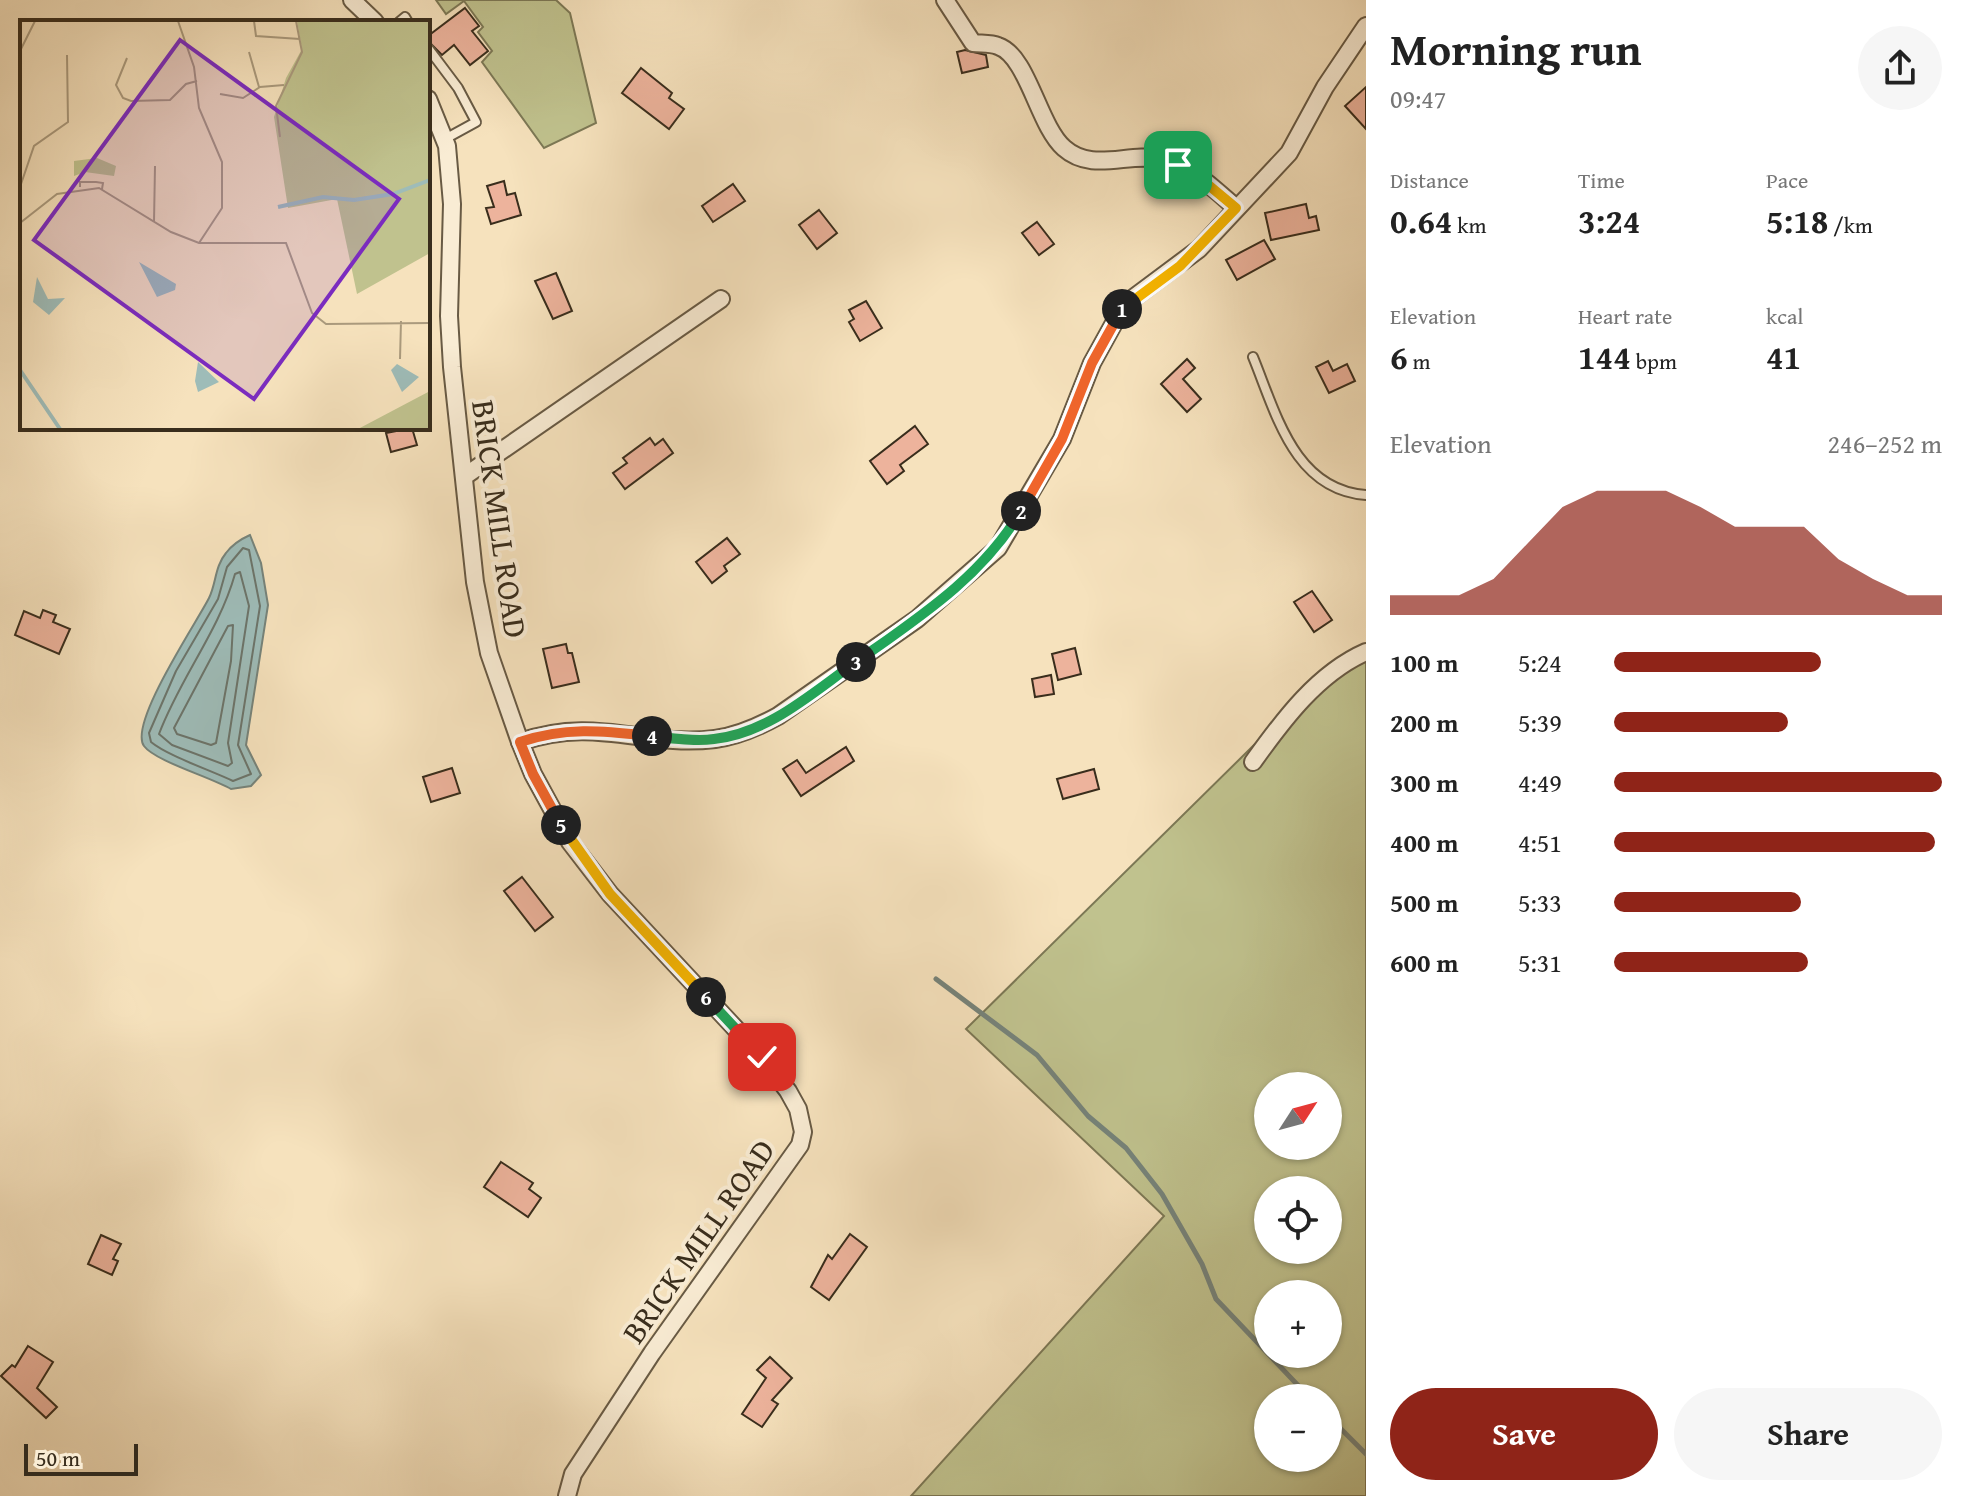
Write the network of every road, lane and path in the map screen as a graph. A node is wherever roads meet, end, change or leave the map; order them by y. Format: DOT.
graph roads {
  1 [pos="352,0"];
  2 [pos="945,0"];
  3 [pos="373,20"];
  4 [pos="1366,26"];
  5 [pos="430,51"];
  6 [pos="430,104"];
  7 [pos="445,139"];
  8 [pos="1236,208"];
  9 [pos="721,299"];
  10 [pos="1253,357"];
  11 [pos="465,476"];
  12 [pos="1366,495"];
  13 [pos="1366,652"];
  14 [pos="520,742"];
  15 [pos="1253,762"];
  16 [pos="567,1496"];
  1 -- 3 [label="street"];
  2 -- 8 [label="street"];
  4 -- 8 [label="street"];
  5 -- 7 [label="lane"];
  6 -- 7 [label="street, BRICK MILL ROAD"];
  7 -- 11 [label="street, BRICK MILL ROAD"];
  8 -- 14 [label="street"];
  9 -- 11 [label="street"];
  10 -- 12 [label="lane"];
  11 -- 14 [label="street, BRICK MILL ROAD"];
  13 -- 15 [label="street"];
  14 -- 16 [label="street, BRICK MILL ROAD"];
}
